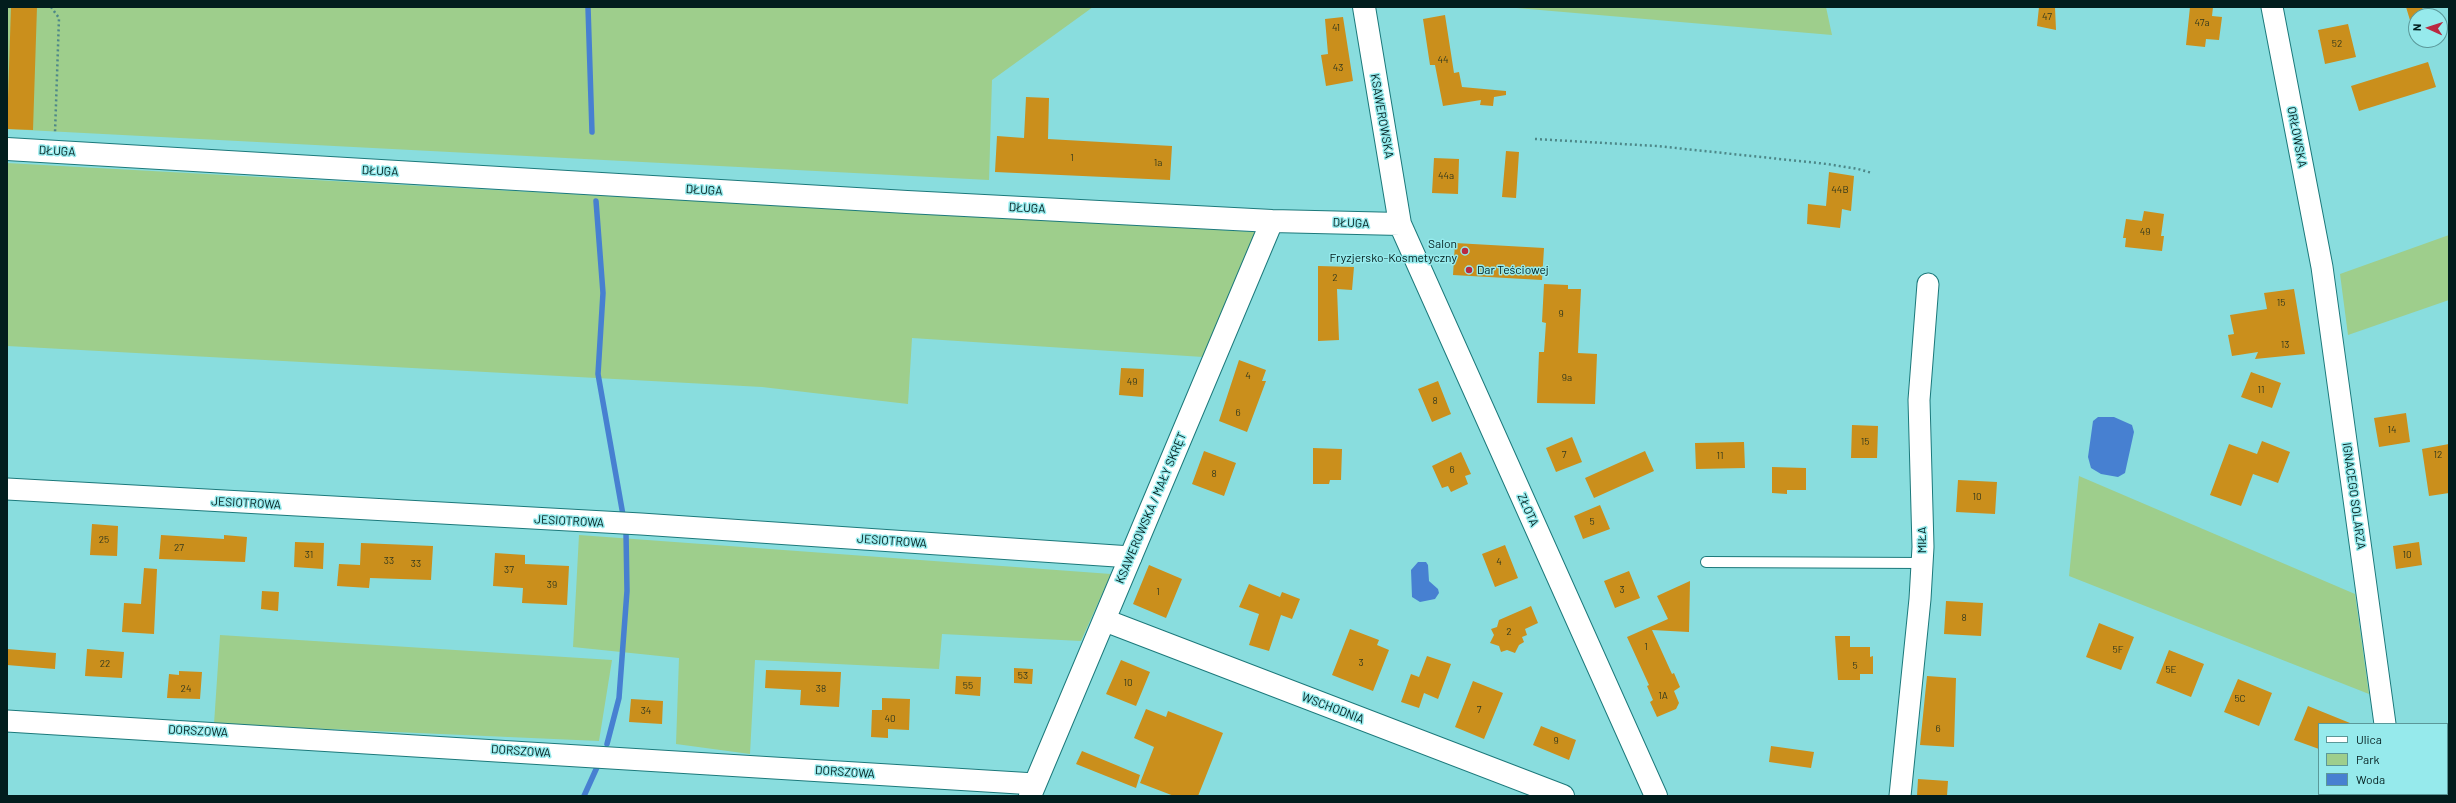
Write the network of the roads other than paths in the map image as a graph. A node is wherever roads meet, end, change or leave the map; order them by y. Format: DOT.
graph roads {
  1 [pos="1364,7"];
  2 [pos="2272,7"];
  3 [pos="7,149"];
  4 [pos="1272,220"];
  5 [pos="1400,224"];
  6 [pos="2322,267"];
  7 [pos="1928,284"];
  8 [pos="7,489"];
  9 [pos="1131,557"];
  10 [pos="1706,562"];
  11 [pos="1922,562"];
  12 [pos="1104,620"];
  13 [pos="7,721"];
  14 [pos="2385,723"];
  15 [pos="1033,790"];
  16 [pos="1563,796"];
  17 [pos="1656,796"];
  18 [pos="1900,796"];
  1 -- 5 [label="street, KSAWEROWSKA"];
  2 -- 6 [label="street, ORŁOWSKA"];
  3 -- 4 [label="street, DŁUGA"];
  4 -- 5 [label="street, DŁUGA"];
  4 -- 9 [label="street, KSAWEROWSKA / MAŁY SKRĘT"];
  5 -- 17 [label="street, ZŁOTA"];
  6 -- 14 [label="street, IGNACEGO SOLARZA"];
  7 -- 11 [label="street, MIŁA"];
  8 -- 9 [label="street, JESIOTROWA"];
  9 -- 12 [label="street, KSAWEROWSKA / MAŁY SKRĘT"];
  10 -- 11 [label="lane"];
  11 -- 18 [label="street, MIŁA"];
  12 -- 15 [label="street, KSAWEROWSKA / MAŁY SKRĘT"];
  12 -- 16 [label="street, WSCHODNIA"];
  13 -- 15 [label="street, DORSZOWA"];
}
